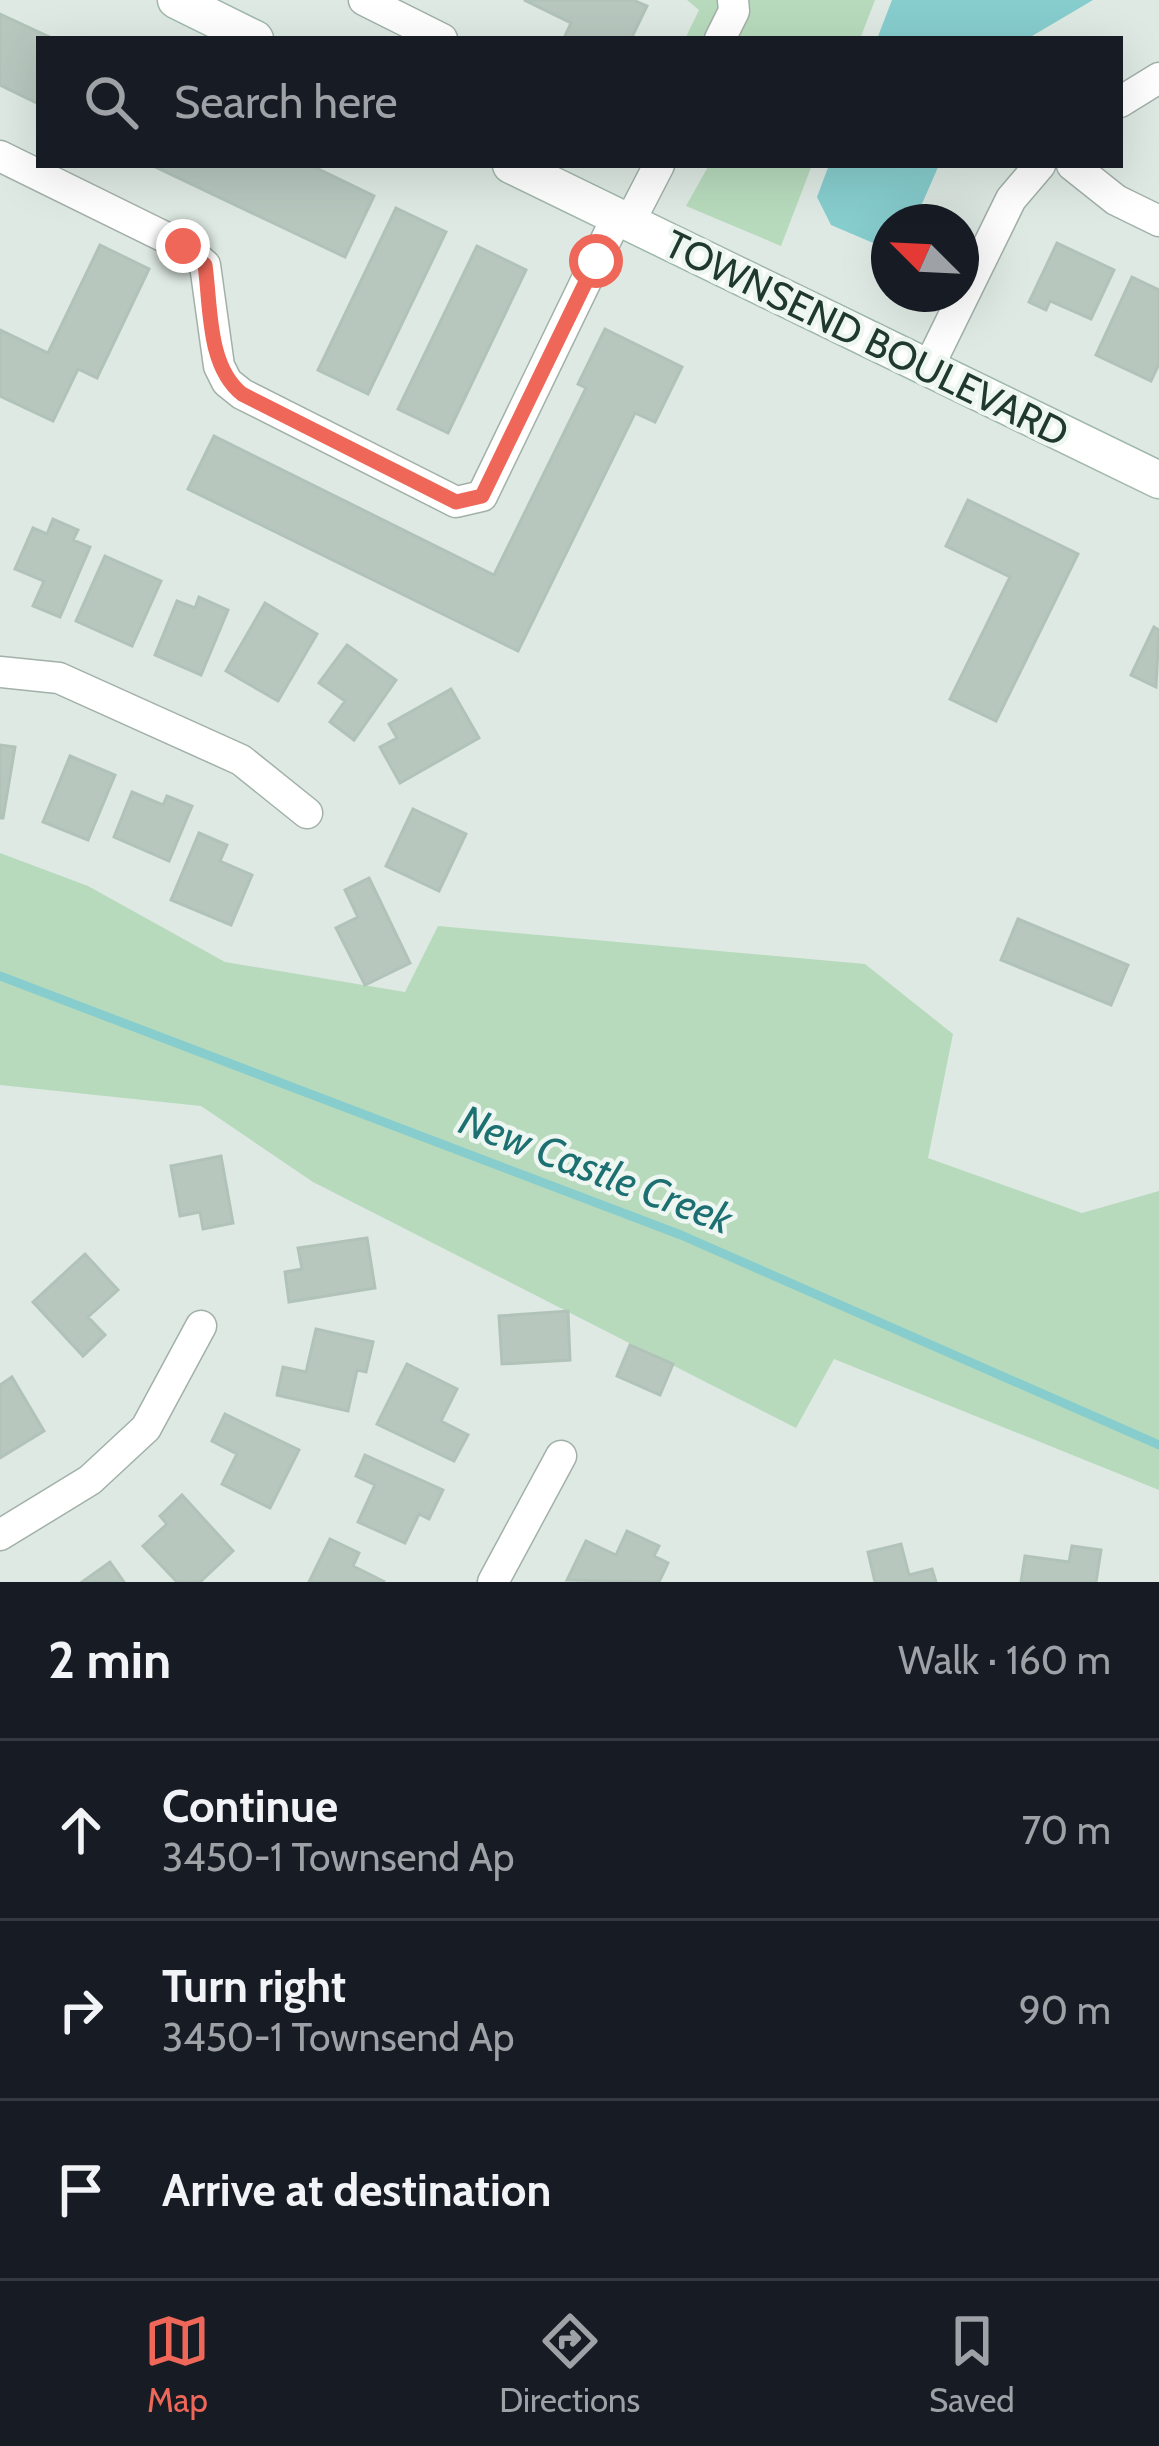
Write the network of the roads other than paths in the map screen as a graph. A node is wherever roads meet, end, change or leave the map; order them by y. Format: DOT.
graph roads {
  1 [pos="176,0"];
  2 [pos="364,0"];
  3 [pos="733,0"];
  4 [pos="249,36"];
  5 [pos="436,36"];
  6 [pos="722,36"];
  7 [pos="1159,78"];
  8 [pos="1123,100"];
  9 [pos="0,156"];
  10 [pos="517,168"];
  11 [pos="656,168"];
  12 [pos="1037,168"];
  13 [pos="1076,168"];
  14 [pos="623,220"];
  15 [pos="1159,221"];
  16 [pos="929,366"];
  17 [pos="1159,480"];
  18 [pos="0,672"];
  19 [pos="307,813"];
  20 [pos="201,1326"];
  21 [pos="561,1456"];
  22 [pos="0,1535"];
  23 [pos="493,1582"];
  1 -- 4 [label="street"];
  2 -- 5 [label="street"];
  3 -- 6 [label="street"];
  7 -- 8 [label="street"];
  9 -- 14 [label="street"];
  10 -- 14 [label="street, TOWNSEND BOULEVARD"];
  11 -- 14 [label="street"];
  12 -- 16 [label="street"];
  13 -- 15 [label="street"];
  14 -- 16 [label="street, TOWNSEND BOULEVARD"];
  16 -- 17 [label="street, TOWNSEND BOULEVARD"];
  18 -- 19 [label="street"];
  20 -- 22 [label="street"];
  21 -- 23 [label="street"];
}
